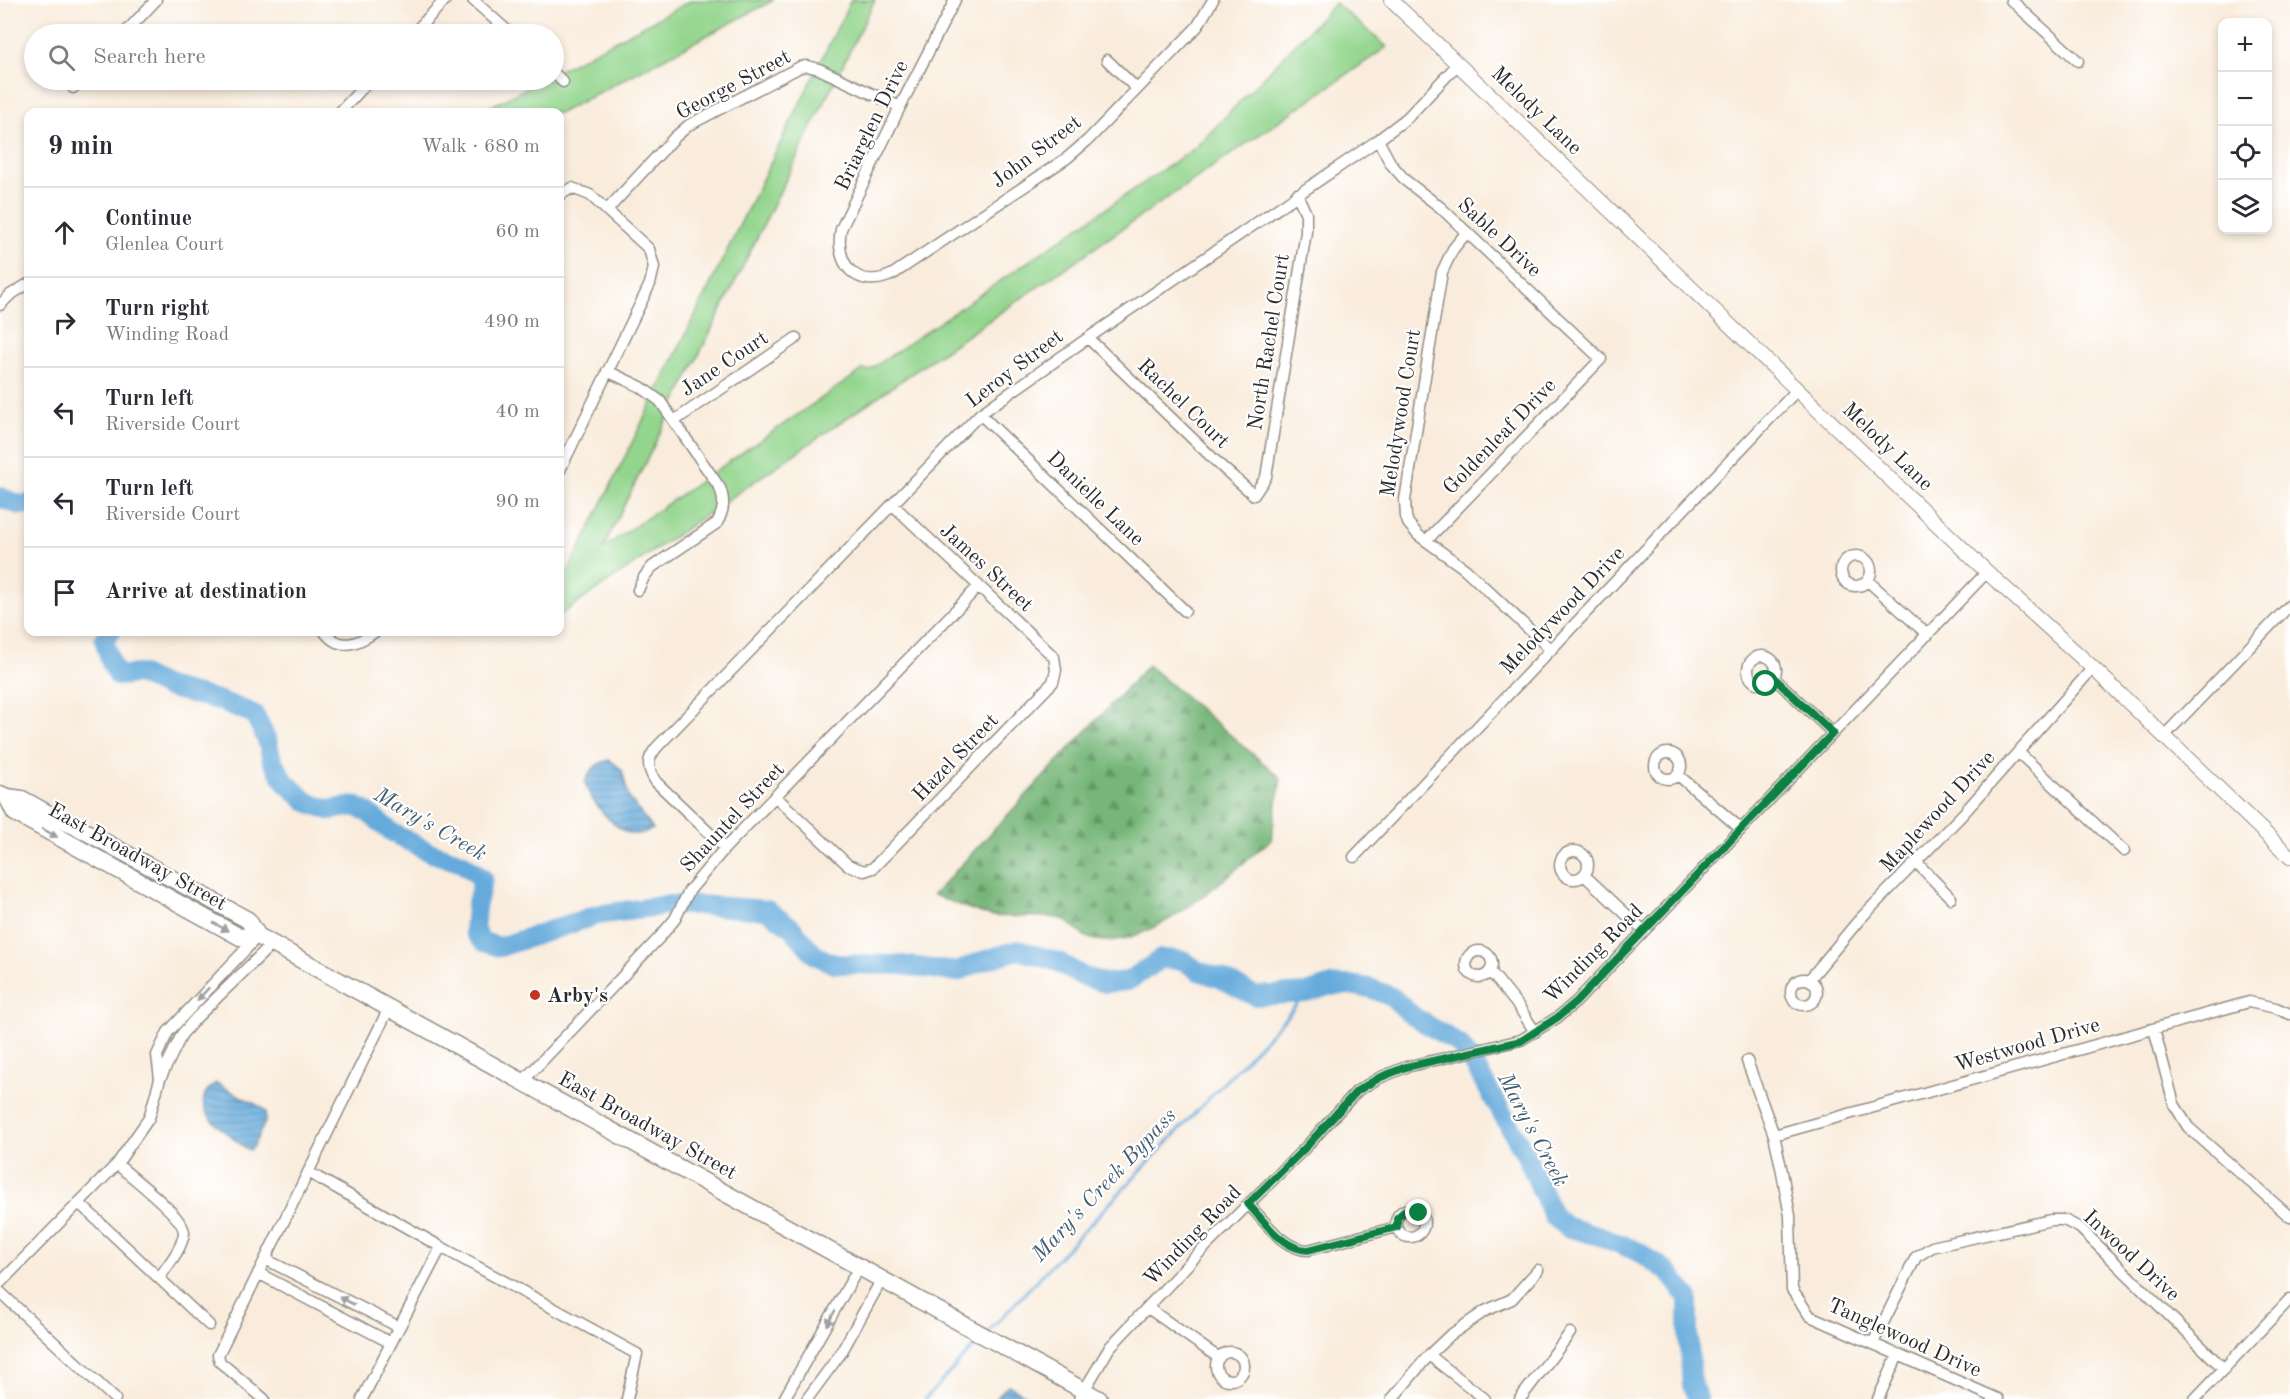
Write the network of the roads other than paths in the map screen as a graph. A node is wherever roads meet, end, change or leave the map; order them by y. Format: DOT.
graph roads {
  1 [pos="156,0"];
  2 [pos="445,0"];
  3 [pos="473,0"];
  4 [pos="955,0"];
  5 [pos="1213,0"];
  6 [pos="1391,0"];
  7 [pos="2012,0"];
  8 [pos="133,24"];
  9 [pos="422,24"];
  10 [pos="500,24"];
  11 [pos="1107,60"];
  12 [pos="2078,61"];
  13 [pos="1458,64"];
  14 [pos="1137,89"];
  15 [pos="361,90"];
  16 [pos="344,108"];
  17 [pos="900,108"];
  18 [pos="1378,140"];
  19 [pos="564,193"];
  20 [pos="1297,194"];
  21 [pos="607,210"];
  22 [pos="1467,232"];
  23 [pos="849,270"];
  24 [pos="24,286"];
  25 [pos="0,305"];
  26 [pos="796,338"];
  27 [pos="1088,338"];
  28 [pos="1601,359"];
  29 [pos="607,371"];
  30 [pos="1798,389"];
  31 [pos="980,414"];
  32 [pos="674,421"];
  33 [pos="564,462"];
  34 [pos="1254,495"];
  35 [pos="893,505"];
  36 [pos="1426,541"];
  37 [pos="1987,572"];
  38 [pos="1868,581"];
  39 [pos="980,586"];
  40 [pos="638,590"];
  41 [pos="2290,605"];
  42 [pos="1185,611"];
  43 [pos="1928,634"];
  44 [pos="328,636"];
  45 [pos="369,636"];
  46 [pos="1551,650"];
  47 [pos="1054,657"];
  48 [pos="2093,668"];
  49 [pos="1774,678"];
  50 [pos="1833,733"];
  51 [pos="2164,736"];
  52 [pos="2018,752"];
  53 [pos="1678,775"];
  54 [pos="776,797"];
  55 [pos="2,801"];
  56 [pos="1741,830"];
  57 [pos="725,848"];
  58 [pos="2124,851"];
  59 [pos="92,856"];
  60 [pos="1354,857"];
  61 [pos="2290,857"];
  62 [pos="1917,863"];
  63 [pos="1584,875"];
  64 [pos="188,887"];
  65 [pos="1951,898"];
  66 [pos="1644,931"];
  67 [pos="265,940"];
  68 [pos="1490,971"];
  69 [pos="1809,980"];
  70 [pos="389,1008"];
  71 [pos="2290,1014"];
  72 [pos="2154,1029"];
  73 [pos="1535,1032"];
  74 [pos="1747,1061"];
  75 [pos="522,1082"];
  76 [pos="1774,1135"];
  77 [pos="117,1164"];
  78 [pos="308,1172"];
  79 [pos="79,1203"];
  80 [pos="1248,1204"];
  81 [pos="2290,1217"];
  82 [pos="1397,1227"];
  83 [pos="441,1247"];
  84 [pos="265,1259"];
  85 [pos="859,1267"];
  86 [pos="1538,1270"];
  87 [pos="258,1273"];
  88 [pos="159,1278"];
  89 [pos="882,1279"];
  90 [pos="0,1283"];
  91 [pos="0,1292"];
  92 [pos="2290,1299"];
  93 [pos="1148,1308"];
  94 [pos="209,1325"];
  95 [pos="399,1327"];
  96 [pos="1570,1333"];
  97 [pos="391,1343"];
  98 [pos="1873,1343"];
  99 [pos="1429,1355"];
  100 [pos="1898,1355"];
  101 [pos="1219,1358"];
  102 [pos="2224,1369"];
  103 [pos="1087,1396"];
  104 [pos="115,1399"];
  105 [pos="264,1399"];
  106 [pos="362,1399"];
  107 [pos="627,1399"];
  108 [pos="784,1399"];
  109 [pos="807,1399"];
  110 [pos="1392,1399"];
  111 [pos="1485,1399"];
  112 [pos="1520,1399"];
  113 [pos="1878,1399"];
  114 [pos="1998,1399"];
  115 [pos="2195,1399"];
  1 -- 8 [label="street"];
  2 -- 9 [label="street"];
  3 -- 10 [label="street"];
  4 -- 17 [label="street, Briarglen Drive"];
  5 -- 14 [label="street, John Street"];
  6 -- 13 [label="street, Melody Lane"];
  7 -- 12 [label="street"];
  11 -- 14 [label="street"];
  13 -- 18 [label="street, Leroy Street"];
  13 -- 30 [label="street, Melody Lane"];
  14 -- 23 [label="street, John Street"];
  15 -- 16 [label="street"];
  17 -- 21 [label="street, George Street"];
  17 -- 23 [label="street, Briarglen Drive"];
  18 -- 20 [label="street, Leroy Street"];
  18 -- 22 [label="street, Sable Drive"];
  19 -- 21 [label="street"];
  20 -- 27 [label="street, Leroy Street"];
  20 -- 34 [label="street, North Rachel Court"];
  21 -- 29 [label="street"];
  22 -- 28 [label="street, Sable Drive"];
  22 -- 36 [label="street, Melodywood Court"];
  24 -- 25 [label="street"];
  26 -- 32 [label="street, Jane Court"];
  27 -- 31 [label="street, Leroy Street"];
  27 -- 34 [label="street, Rachel Court"];
  28 -- 36 [label="street, Goldenleaf Drive"];
  29 -- 32 [label="street"];
  29 -- 33 [label="street"];
  30 -- 37 [label="street, Melody Lane"];
  30 -- 46 [label="street, Melodywood Drive"];
  31 -- 35 [label="street, Leroy Street"];
  31 -- 42 [label="street, Danielle Lane"];
  32 -- 40 [label="street"];
  35 -- 39 [label="street, James Street"];
  35 -- 57 [label="street, Leroy Street"];
  36 -- 46 [label="street, Melodywood Court"];
  37 -- 43 [label="street, Winding Road"];
  37 -- 48 [label="street, Melody Lane"];
  38 -- 43 [label="street"];
  39 -- 47 [label="street, James Street"];
  39 -- 54 [label="street, Shauntel Street"];
  41 -- 51 [label="street"];
  43 -- 50 [label="street, Winding Road"];
  44 -- 45 [label="street"];
  46 -- 60 [label="street, Melodywood Drive"];
  47 -- 54 [label="street, Hazel Street"];
  48 -- 51 [label="street, Melody Lane"];
  48 -- 52 [label="street, Maplewood Drive"];
  49 -- 50 [label="street"];
  50 -- 56 [label="street, Winding Road"];
  51 -- 61 [label="street, Melody Lane"];
  52 -- 58 [label="street"];
  52 -- 62 [label="street, Maplewood Drive"];
  53 -- 56 [label="street"];
  54 -- 57 [label="street, Shauntel Street"];
  55 -- 59 [label="main road, East Broadway Street, one-way"];
  55 -- 64 [label="main road, East Broadway Street"];
  56 -- 66 [label="street, Winding Road"];
  57 -- 75 [label="street, Shauntel Street"];
  59 -- 64 [label="main road"];
  59 -- 67 [label="main road, East Broadway Street, one-way"];
  62 -- 65 [label="street"];
  62 -- 69 [label="street, Maplewood Drive"];
  63 -- 66 [label="street"];
  64 -- 67 [label="main road, East Broadway Street"];
  66 -- 73 [label="street, Winding Road"];
  67 -- 70 [label="main road, East Broadway Street"];
  67 -- 77 [label="street"];
  68 -- 73 [label="street"];
  70 -- 75 [label="main road, East Broadway Street"];
  70 -- 78 [label="street"];
  71 -- 72 [label="street, Westwood Drive"];
  72 -- 76 [label="street, Westwood Drive"];
  72 -- 81 [label="street"];
  73 -- 80 [label="street, Winding Road"];
  74 -- 76 [label="street, Tanglewood Drive"];
  75 -- 85 [label="main road, East Broadway Street"];
  76 -- 98 [label="street, Tanglewood Drive"];
  77 -- 79 [label="street"];
  77 -- 88 [label="street"];
  78 -- 83 [label="street"];
  78 -- 84 [label="street"];
  79 -- 88 [label="street"];
  79 -- 90 [label="street"];
  80 -- 82 [label="street"];
  80 -- 93 [label="street, Winding Road"];
  83 -- 95 [label="street"];
  83 -- 107 [label="street"];
  84 -- 87 [label="street"];
  95 -- 84 [label="street, one-way"];
  85 -- 89 [label="main road, East Broadway Street"];
  85 -- 108 [label="street, one-way"];
  86 -- 99 [label="street"];
  87 -- 97 [label="street"];
  87 -- 105 [label="street"];
  88 -- 94 [label="street"];
  89 -- 103 [label="main road, East Broadway Street"];
  89 -- 109 [label="street"];
  91 -- 104 [label="street"];
  92 -- 102 [label="street"];
  93 -- 101 [label="street"];
  93 -- 103 [label="street, Winding Road"];
  95 -- 97 [label="street"];
  96 -- 112 [label="street"];
  97 -- 106 [label="street"];
  98 -- 100 [label="street, Tanglewood Drive"];
  98 -- 102 [label="street, Inwood Drive"];
  99 -- 110 [label="street"];
  99 -- 111 [label="street"];
  100 -- 113 [label="street"];
  100 -- 114 [label="street, Tanglewood Drive"];
  102 -- 115 [label="street"];
}
